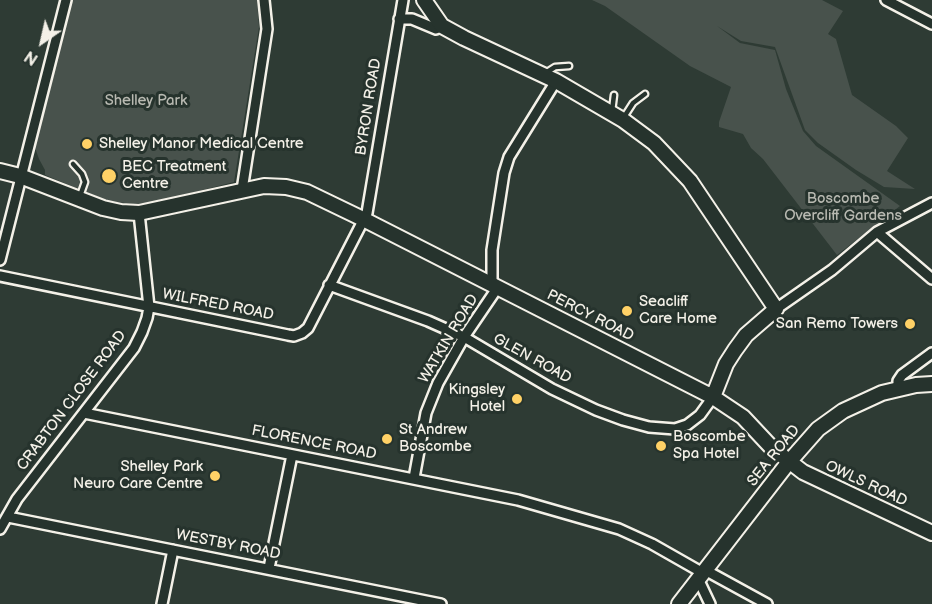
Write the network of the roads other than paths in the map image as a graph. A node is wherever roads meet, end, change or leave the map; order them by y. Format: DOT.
graph roads {
  1 [pos="66,0"];
  2 [pos="264,0"];
  3 [pos="403,0"];
  4 [pos="424,0"];
  5 [pos="886,0"];
  6 [pos="399,19"];
  7 [pos="932,24"];
  8 [pos="442,26"];
  9 [pos="569,66"];
  10 [pos="543,74"];
  11 [pos="556,81"];
  12 [pos="645,94"];
  13 [pos="614,95"];
  14 [pos="617,117"];
  15 [pos="73,165"];
  16 [pos="0,171"];
  17 [pos="20,176"];
  18 [pos="242,190"];
  19 [pos="79,199"];
  20 [pos="932,203"];
  21 [pos="139,213"];
  22 [pos="363,219"];
  23 [pos="877,232"];
  24 [pos="0,260"];
  25 [pos="0,276"];
  26 [pos="932,279"];
  27 [pos="329,285"];
  28 [pos="495,286"];
  29 [pos="148,307"];
  30 [pos="776,309"];
  31 [pos="464,337"];
  32 [pos="932,353"];
  33 [pos="932,384"];
  34 [pos="898,388"];
  35 [pos="713,397"];
  36 [pos="84,413"];
  37 [pos="292,455"];
  38 [pos="788,463"];
  39 [pos="414,478"];
  40 [pos="8,517"];
  41 [pos="0,529"];
  42 [pos="932,533"];
  43 [pos="173,550"];
  44 [pos="269,568"];
  45 [pos="702,575"];
  46 [pos="162,604"];
  47 [pos="441,604"];
  48 [pos="679,604"];
  49 [pos="711,604"];
  50 [pos="767,604"];
  1 -- 17 [label="street"];
  2 -- 18 [label="street"];
  3 -- 6 [label="street, BYRON ROAD"];
  4 -- 8 [label="street"];
  5 -- 7 [label="street"];
  6 -- 8 [label="street"];
  6 -- 22 [label="street, BYRON ROAD"];
  8 -- 10 [label="street"];
  9 -- 10 [label="lane"];
  10 -- 11 [label="street"];
  11 -- 14 [label="street"];
  11 -- 28 [label="street"];
  12 -- 14 [label="lane"];
  13 -- 14 [label="lane"];
  14 -- 30 [label="street"];
  15 -- 19 [label="lane"];
  16 -- 17 [label="street, PERCY ROAD"];
  17 -- 19 [label="street, PERCY ROAD"];
  17 -- 24 [label="street"];
  18 -- 21 [label="street, PERCY ROAD"];
  18 -- 22 [label="street, PERCY ROAD"];
  19 -- 21 [label="street, PERCY ROAD"];
  20 -- 23 [label="street"];
  21 -- 29 [label="street, CRABTON CLOSE ROAD"];
  22 -- 27 [label="street, WILFRED ROAD"];
  22 -- 28 [label="street, PERCY ROAD"];
  23 -- 26 [label="street"];
  23 -- 30 [label="street"];
  25 -- 29 [label="street, WILFRED ROAD"];
  27 -- 29 [label="street, WILFRED ROAD"];
  27 -- 31 [label="street, GLEN ROAD"];
  28 -- 31 [label="street, WATKIN ROAD"];
  28 -- 35 [label="street, PERCY ROAD"];
  29 -- 36 [label="street, CRABTON CLOSE ROAD"];
  30 -- 35 [label="street"];
  31 -- 35 [label="street, GLEN ROAD"];
  31 -- 39 [label="street, WATKIN ROAD"];
  32 -- 34 [label="street"];
  33 -- 34 [label="street, SEA ROAD"];
  34 -- 38 [label="street, SEA ROAD"];
  35 -- 38 [label="street, PERCY ROAD"];
  36 -- 37 [label="street, FLORENCE ROAD"];
  36 -- 40 [label="street, CRABTON CLOSE ROAD"];
  37 -- 39 [label="street, FLORENCE ROAD"];
  37 -- 44 [label="street"];
  38 -- 42 [label="street, OWLS ROAD"];
  38 -- 45 [label="street, SEA ROAD"];
  39 -- 45 [label="street, FLORENCE ROAD"];
  40 -- 41 [label="street, CRABTON CLOSE ROAD"];
  40 -- 43 [label="street, WESTBY ROAD"];
  43 -- 44 [label="street, WESTBY ROAD"];
  43 -- 46 [label="street"];
  44 -- 47 [label="street, WESTBY ROAD"];
  45 -- 48 [label="street, SEA ROAD"];
  45 -- 49 [label="street"];
  45 -- 50 [label="street, FLORENCE ROAD"];
}
